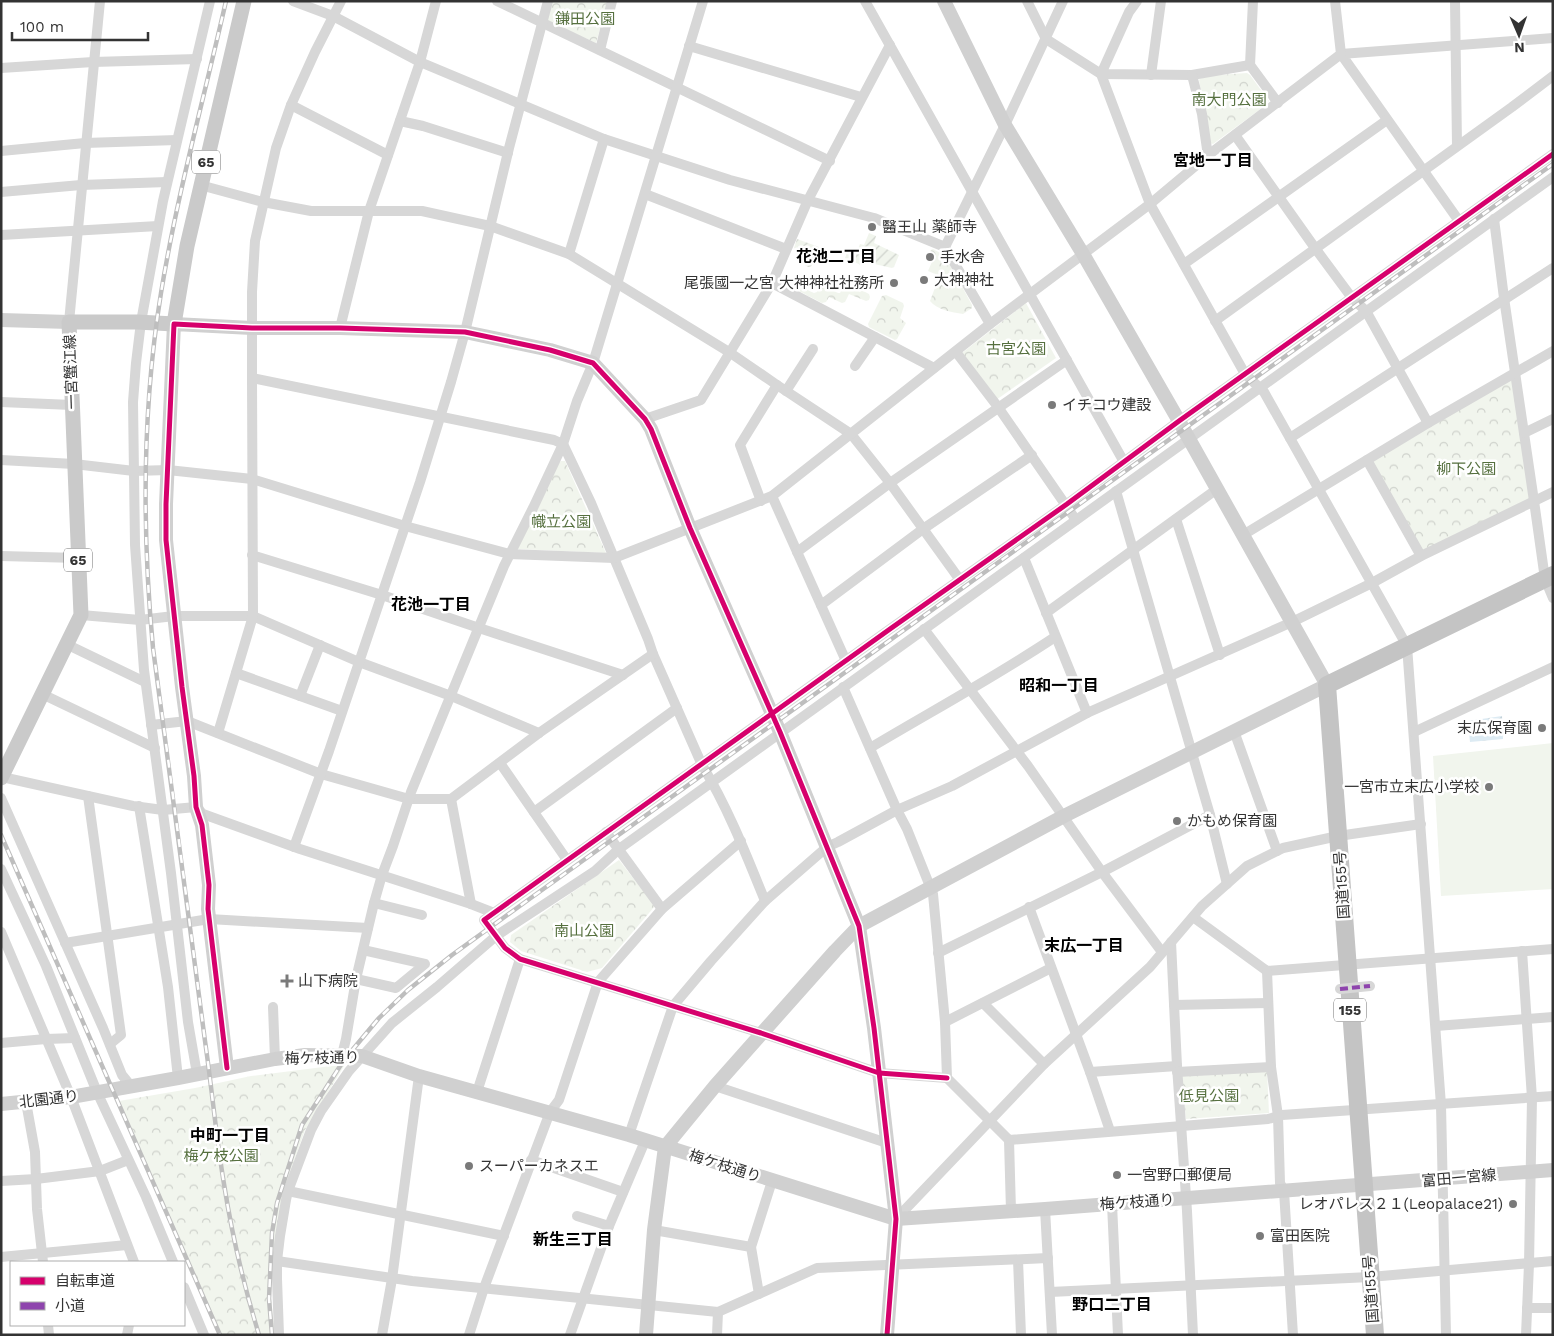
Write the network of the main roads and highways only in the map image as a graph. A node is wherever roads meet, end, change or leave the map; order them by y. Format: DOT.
graph roads {
  1 [pos="244,1"];
  2 [pos="1549,577"];
  3 [pos="2,778"];
  4 [pos="1374,1335"];
  1 -- 3 [label="main road, 一宮蟹江線 / 65"];
  2 -- 4 [label="highway, 国道155号 / 155"];
}
